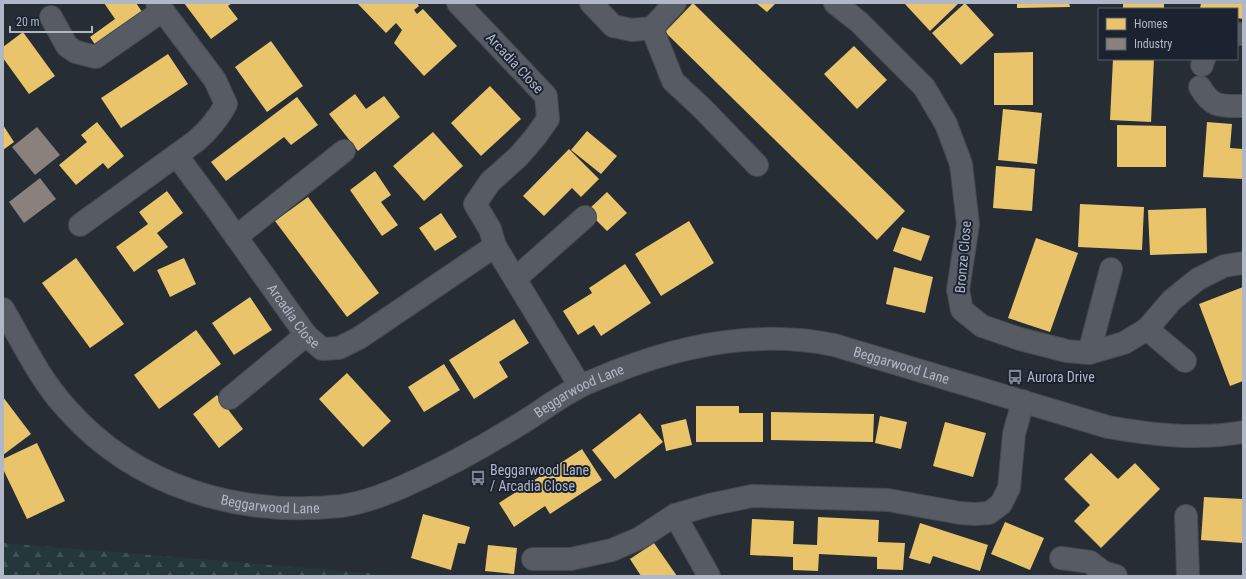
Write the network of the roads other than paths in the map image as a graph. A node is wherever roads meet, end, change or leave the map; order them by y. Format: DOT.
graph roads {
  1 [pos="458,3"];
  2 [pos="591,3"];
  3 [pos="675,3"];
  4 [pos="835,3"];
  5 [pos="160,7"];
  6 [pos="50,17"];
  7 [pos="652,28"];
  8 [pos="1200,87"];
  9 [pos="1243,106"];
  10 [pos="344,151"];
  11 [pos="177,156"];
  12 [pos="757,165"];
  13 [pos="585,217"];
  14 [pos="80,225"];
  15 [pos="236,237"];
  16 [pos="495,246"];
  17 [pos="1243,263"];
  18 [pos="1111,269"];
  19 [pos="515,279"];
  20 [pos="3,309"];
  21 [pos="1147,329"];
  22 [pos="306,335"];
  23 [pos="1089,353"];
  24 [pos="1185,361"];
  25 [pos="580,386"];
  26 [pos="230,398"];
  27 [pos="1023,401"];
  28 [pos="1243,432"];
  29 [pos="675,514"];
  30 [pos="1186,516"];
  31 [pos="1061,558"];
  32 [pos="533,559"];
  33 [pos="708,576"];
  34 [pos="1116,576"];
  35 [pos="1188,576"];
  1 -- 16 [label="street, Arcadia Close"];
  2 -- 7 [label="street"];
  3 -- 7 [label="street"];
  4 -- 23 [label="street, Bronze Close"];
  5 -- 6 [label="street"];
  5 -- 11 [label="street"];
  7 -- 12 [label="street"];
  8 -- 9 [label="street"];
  10 -- 15 [label="street"];
  11 -- 14 [label="street"];
  11 -- 15 [label="street, Arcadia Close"];
  13 -- 19 [label="street"];
  15 -- 22 [label="street, Arcadia Close"];
  16 -- 19 [label="street, Arcadia Close"];
  16 -- 22 [label="street, Arcadia Close"];
  17 -- 21 [label="street, Bronze Close"];
  18 -- 23 [label="street"];
  19 -- 25 [label="street, Arcadia Close"];
  20 -- 25 [label="street, Beggarwood Lane"];
  21 -- 23 [label="street, Bronze Close"];
  21 -- 24 [label="street"];
  22 -- 26 [label="street"];
  25 -- 27 [label="street, Beggarwood Lane"];
  27 -- 28 [label="street, Beggarwood Lane"];
  27 -- 29 [label="street"];
  29 -- 32 [label="street"];
  29 -- 33 [label="street"];
  30 -- 35 [label="street"];
  31 -- 34 [label="street"];
}
